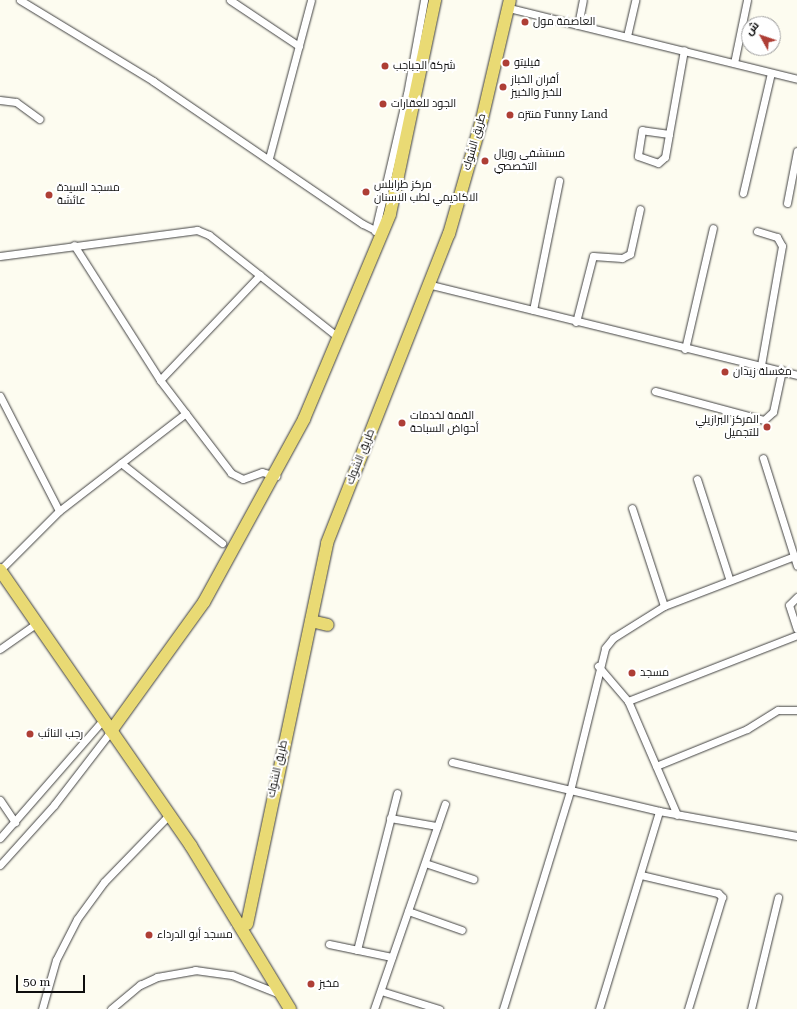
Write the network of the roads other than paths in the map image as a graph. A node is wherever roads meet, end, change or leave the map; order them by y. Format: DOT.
graph roads {
  1 [pos="20,0"];
  2 [pos="230,0"];
  3 [pos="311,0"];
  4 [pos="424,0"];
  5 [pos="436,0"];
  6 [pos="583,0"];
  7 [pos="635,0"];
  8 [pos="747,0"];
  9 [pos="510,4"];
  10 [pos="578,25"];
  11 [pos="627,36"];
  12 [pos="299,46"];
  13 [pos="684,50"];
  14 [pos="734,63"];
  15 [pos="771,73"];
  16 [pos="797,79"];
  17 [pos="0,100"];
  18 [pos="39,119"];
  19 [pos="669,134"];
  20 [pos="797,151"];
  21 [pos="269,158"];
  22 [pos="559,181"];
  23 [pos="743,193"];
  24 [pos="787,203"];
  25 [pos="640,209"];
  26 [pos="713,228"];
  27 [pos="757,231"];
  28 [pos="379,232"];
  29 [pos="74,245"];
  30 [pos="0,256"];
  31 [pos="260,275"];
  32 [pos="431,285"];
  33 [pos="533,310"];
  34 [pos="576,322"];
  35 [pos="339,338"];
  36 [pos="685,349"];
  37 [pos="761,365"];
  38 [pos="782,370"];
  39 [pos="797,375"];
  40 [pos="160,380"];
  41 [pos="655,391"];
  42 [pos="0,396"];
  43 [pos="186,413"];
  44 [pos="763,458"];
  45 [pos="121,463"];
  46 [pos="276,476"];
  47 [pos="697,479"];
  48 [pos="632,508"];
  49 [pos="59,511"];
  50 [pos="222,542"];
  51 [pos="794,556"];
  52 [pos="797,566"];
  53 [pos="0,570"];
  54 [pos="729,578"];
  55 [pos="797,597"];
  56 [pos="664,606"];
  57 [pos="311,621"];
  58 [pos="37,623"];
  59 [pos="328,625"];
  60 [pos="797,630"];
  61 [pos="797,635"];
  62 [pos="0,649"];
  63 [pos="598,666"];
  64 [pos="628,701"];
  65 [pos="797,710"];
  66 [pos="103,720"];
  67 [pos="111,731"];
  68 [pos="452,762"];
  69 [pos="656,766"];
  70 [pos="570,791"];
  71 [pos="397,793"];
  72 [pos="0,800"];
  73 [pos="445,804"];
  74 [pos="659,811"];
  75 [pos="170,815"];
  76 [pos="677,815"];
  77 [pos="390,818"];
  78 [pos="15,822"];
  79 [pos="437,826"];
  80 [pos="797,836"];
  81 [pos="0,838"];
  82 [pos="425,863"];
  83 [pos="0,865"];
  84 [pos="641,875"];
  85 [pos="474,879"];
  86 [pos="778,897"];
  87 [pos="408,912"];
  88 [pos="244,926"];
  89 [pos="462,930"];
  90 [pos="329,944"];
  91 [pos="356,950"];
  92 [pos="392,957"];
  93 [pos="381,991"];
  94 [pos="281,994"];
  95 [pos="42,1009"];
  96 [pos="112,1009"];
  97 [pos="292,1009"];
  98 [pos="374,1009"];
  99 [pos="439,1009"];
  100 [pos="504,1009"];
  101 [pos="599,1009"];
  102 [pos="688,1009"];
  103 [pos="751,1009"];
  1 -- 21 [label="street"];
  2 -- 12 [label="street"];
  3 -- 12 [label="street"];
  4 -- 28 [label="street"];
  5 -- 28 [label="main road"];
  6 -- 10 [label="street"];
  7 -- 11 [label="street"];
  8 -- 14 [label="street"];
  9 -- 10 [label="street"];
  9 -- 32 [label="main road, طريق الشوك"];
  10 -- 11 [label="street"];
  11 -- 13 [label="street"];
  12 -- 21 [label="street"];
  13 -- 14 [label="street"];
  13 -- 19 [label="street"];
  14 -- 15 [label="street"];
  15 -- 16 [label="street"];
  15 -- 23 [label="street"];
  17 -- 18 [label="street"];
  19 -- 19 [label="street"];
  20 -- 24 [label="street"];
  21 -- 28 [label="street"];
  22 -- 33 [label="street"];
  25 -- 34 [label="street"];
  26 -- 36 [label="street"];
  27 -- 37 [label="street"];
  28 -- 35 [label="main road"];
  29 -- 30 [label="street"];
  29 -- 31 [label="street"];
  29 -- 40 [label="street"];
  31 -- 35 [label="street"];
  31 -- 40 [label="street"];
  32 -- 33 [label="street"];
  32 -- 57 [label="main road, طريق الشوك"];
  33 -- 34 [label="street"];
  34 -- 36 [label="street"];
  35 -- 46 [label="main road"];
  36 -- 37 [label="street"];
  37 -- 38 [label="street"];
  38 -- 39 [label="street"];
  38 -- 41 [label="street"];
  40 -- 43 [label="street"];
  42 -- 49 [label="street"];
  43 -- 45 [label="street"];
  43 -- 46 [label="street"];
  44 -- 51 [label="street"];
  45 -- 49 [label="street"];
  45 -- 50 [label="street"];
  46 -- 67 [label="main road"];
  47 -- 54 [label="street"];
  48 -- 56 [label="street"];
  49 -- 53 [label="street"];
  51 -- 52 [label="street"];
  51 -- 54 [label="street"];
  53 -- 58 [label="main road"];
  54 -- 56 [label="street"];
  55 -- 60 [label="street"];
  56 -- 63 [label="street"];
  57 -- 59 [label="main road"];
  57 -- 88 [label="main road, طريق الشوك"];
  58 -- 62 [label="street"];
  58 -- 66 [label="main road"];
  61 -- 64 [label="street"];
  63 -- 64 [label="street"];
  63 -- 70 [label="street"];
  64 -- 69 [label="street"];
  65 -- 69 [label="street"];
  66 -- 67 [label="main road"];
  66 -- 78 [label="street"];
  67 -- 75 [label="main road"];
  67 -- 83 [label="street"];
  68 -- 70 [label="street"];
  69 -- 76 [label="street"];
  70 -- 74 [label="street"];
  70 -- 100 [label="street"];
  71 -- 77 [label="street"];
  72 -- 78 [label="street"];
  73 -- 79 [label="street"];
  74 -- 76 [label="street"];
  74 -- 84 [label="street"];
  75 -- 88 [label="main road"];
  75 -- 95 [label="street"];
  76 -- 80 [label="street"];
  77 -- 79 [label="street"];
  77 -- 91 [label="street"];
  78 -- 81 [label="street"];
  79 -- 82 [label="street"];
  82 -- 85 [label="street"];
  82 -- 87 [label="street"];
  84 -- 101 [label="street"];
  84 -- 102 [label="street"];
  86 -- 103 [label="street"];
  87 -- 89 [label="street"];
  87 -- 92 [label="street"];
  88 -- 94 [label="main road"];
  88 -- 97 [label="main road"];
  90 -- 91 [label="street"];
  91 -- 92 [label="street"];
  92 -- 93 [label="street"];
  93 -- 98 [label="street"];
  93 -- 99 [label="street"];
  94 -- 96 [label="street"];
  94 -- 97 [label="main road"];
}
